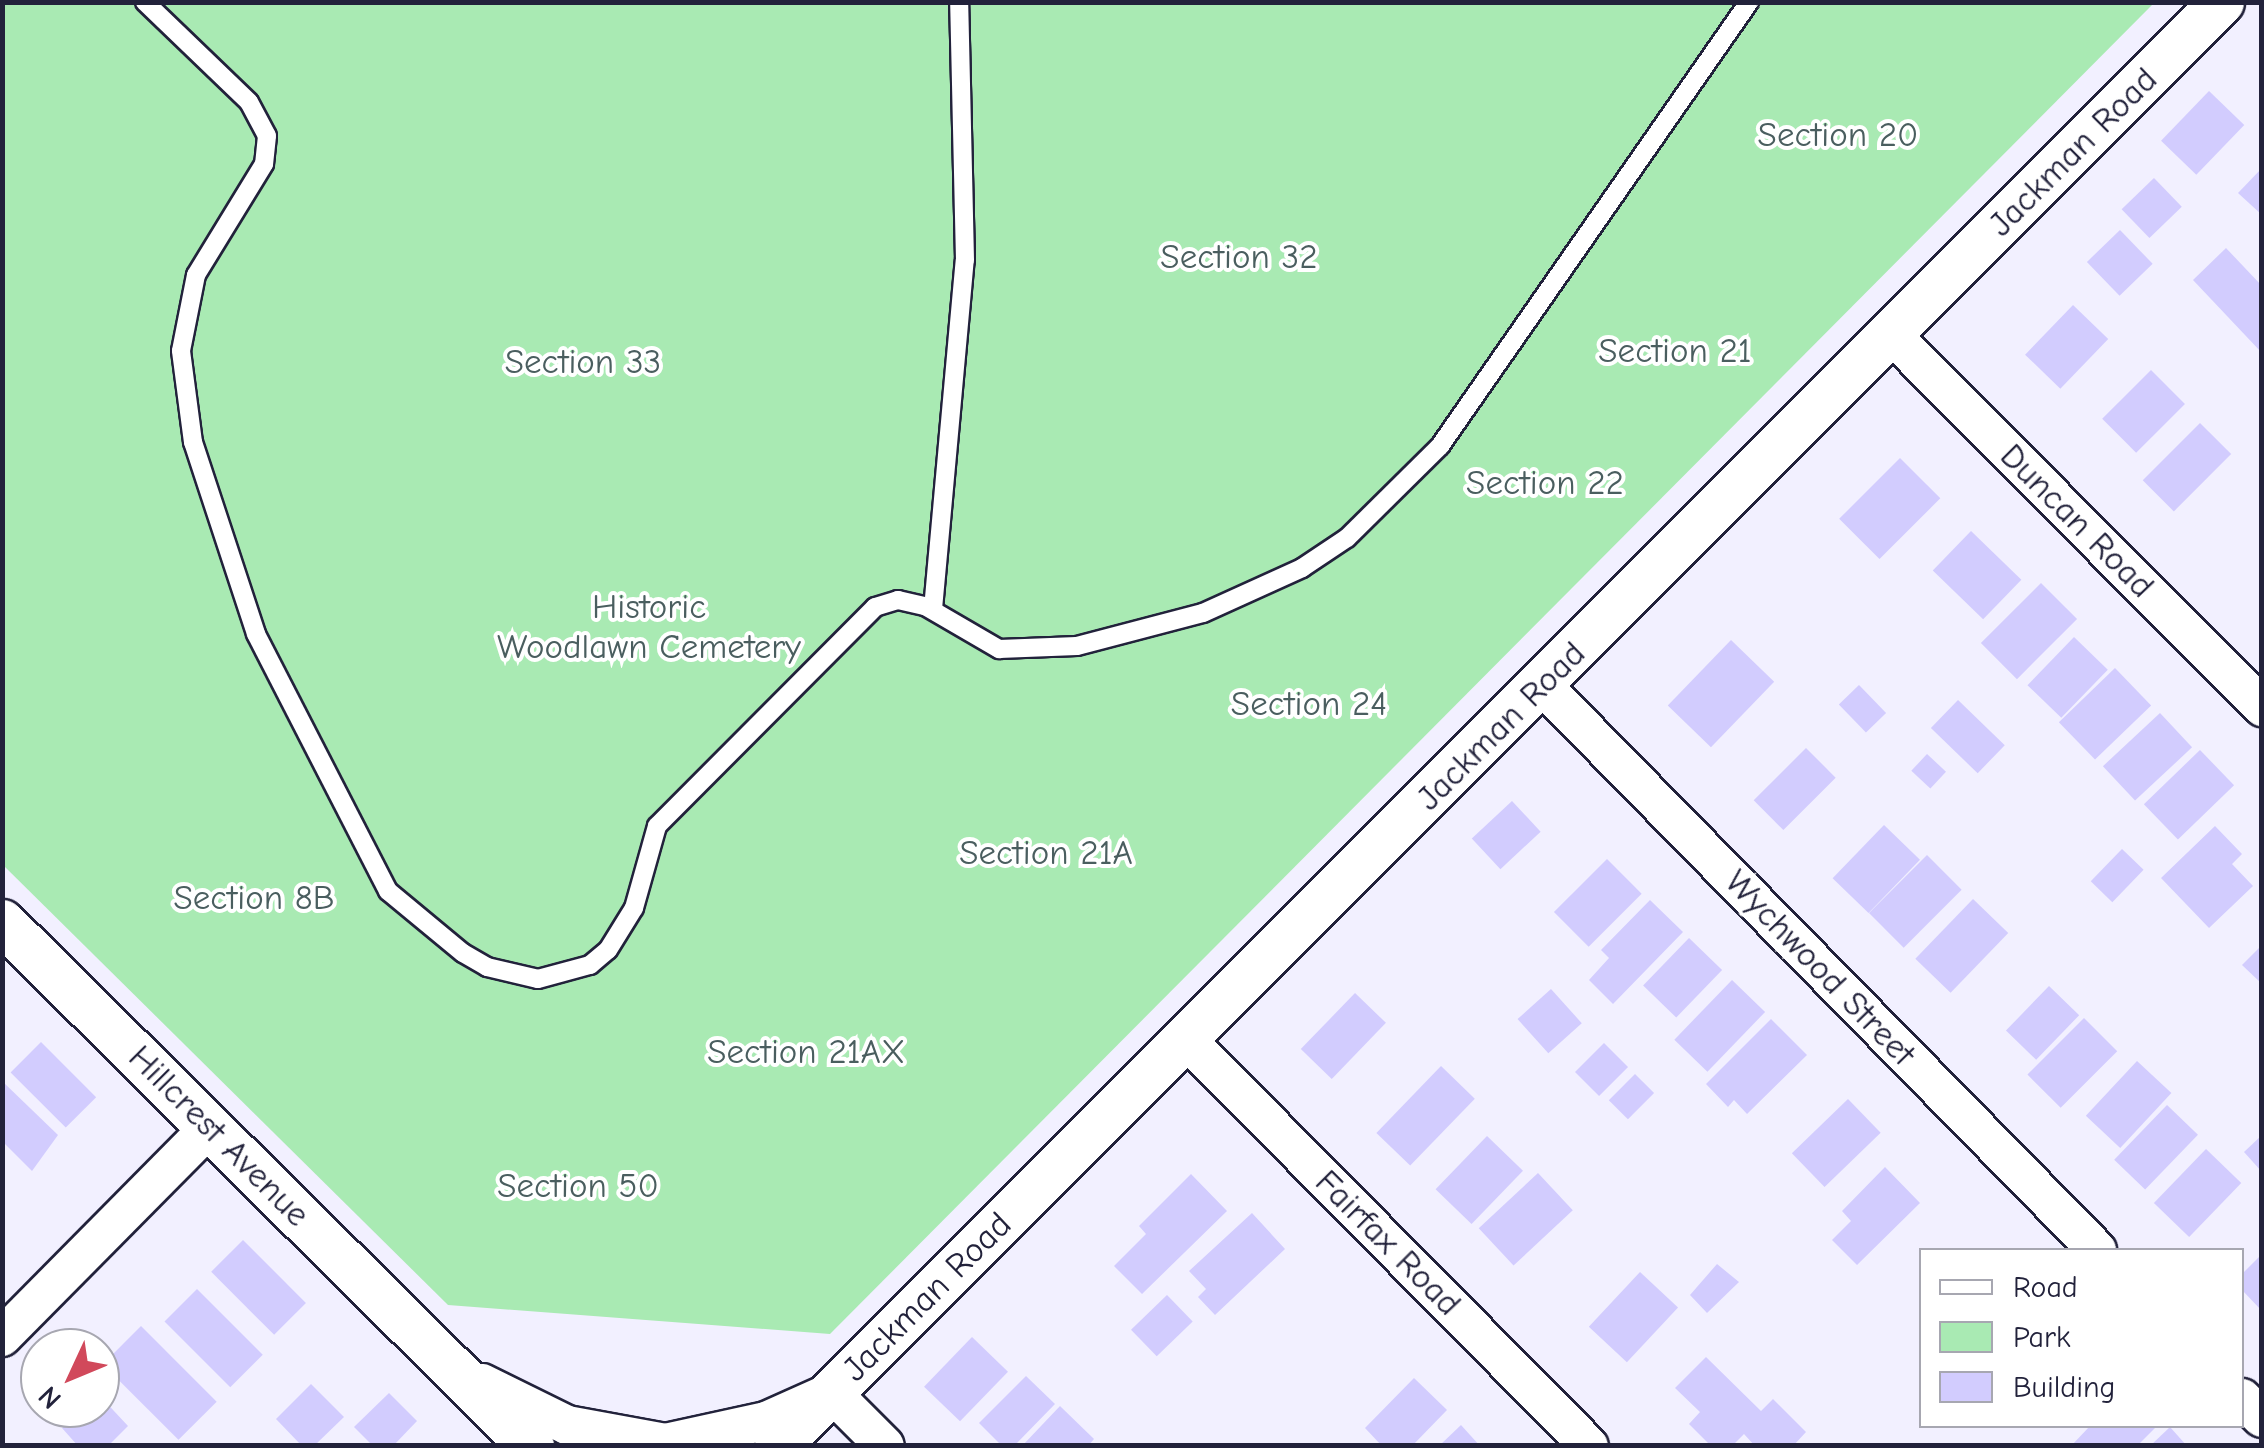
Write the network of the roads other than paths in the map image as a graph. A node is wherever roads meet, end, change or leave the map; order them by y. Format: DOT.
graph roads {
  1 [pos="146,2"];
  2 [pos="959,2"];
  3 [pos="1749,2"];
  4 [pos="2221,2"];
  5 [pos="1892,336"];
  6 [pos="933,609"];
  7 [pos="1542,685"];
  8 [pos="2262,707"];
  9 [pos="2,922"];
  10 [pos="1187,1040"];
  11 [pos="210,1127"];
  12 [pos="2095,1248"];
  13 [pos="2,1337"];
  14 [pos="435,1350"];
  15 [pos="831,1392"];
  16 [pos="2244,1400"];
  17 [pos="2262,1418"];
  18 [pos="531,1446"];
  19 [pos="777,1446"];
  20 [pos="884,1446"];
  21 [pos="1589,1446"];
  1 -- 6 [label="lane"];
  2 -- 6 [label="lane"];
  3 -- 6 [label="lane"];
  4 -- 5 [label="street, Jackman Road"];
  5 -- 7 [label="street, Jackman Road"];
  5 -- 8 [label="street, Duncan Road"];
  7 -- 10 [label="street, Jackman Road"];
  7 -- 12 [label="street, Wychwood Street"];
  9 -- 11 [label="street, Hillcrest Avenue"];
  10 -- 15 [label="street, Jackman Road"];
  10 -- 21 [label="street, Fairfax Road"];
  11 -- 13 [label="street"];
  11 -- 14 [label="street, Hillcrest Avenue"];
  14 -- 15 [label="street, Hillcrest Avenue"];
  14 -- 18 [label="street, Hillcrest Avenue"];
  15 -- 19 [label="street, Jackman Road"];
  15 -- 20 [label="street"];
  16 -- 17 [label="street"];
}
